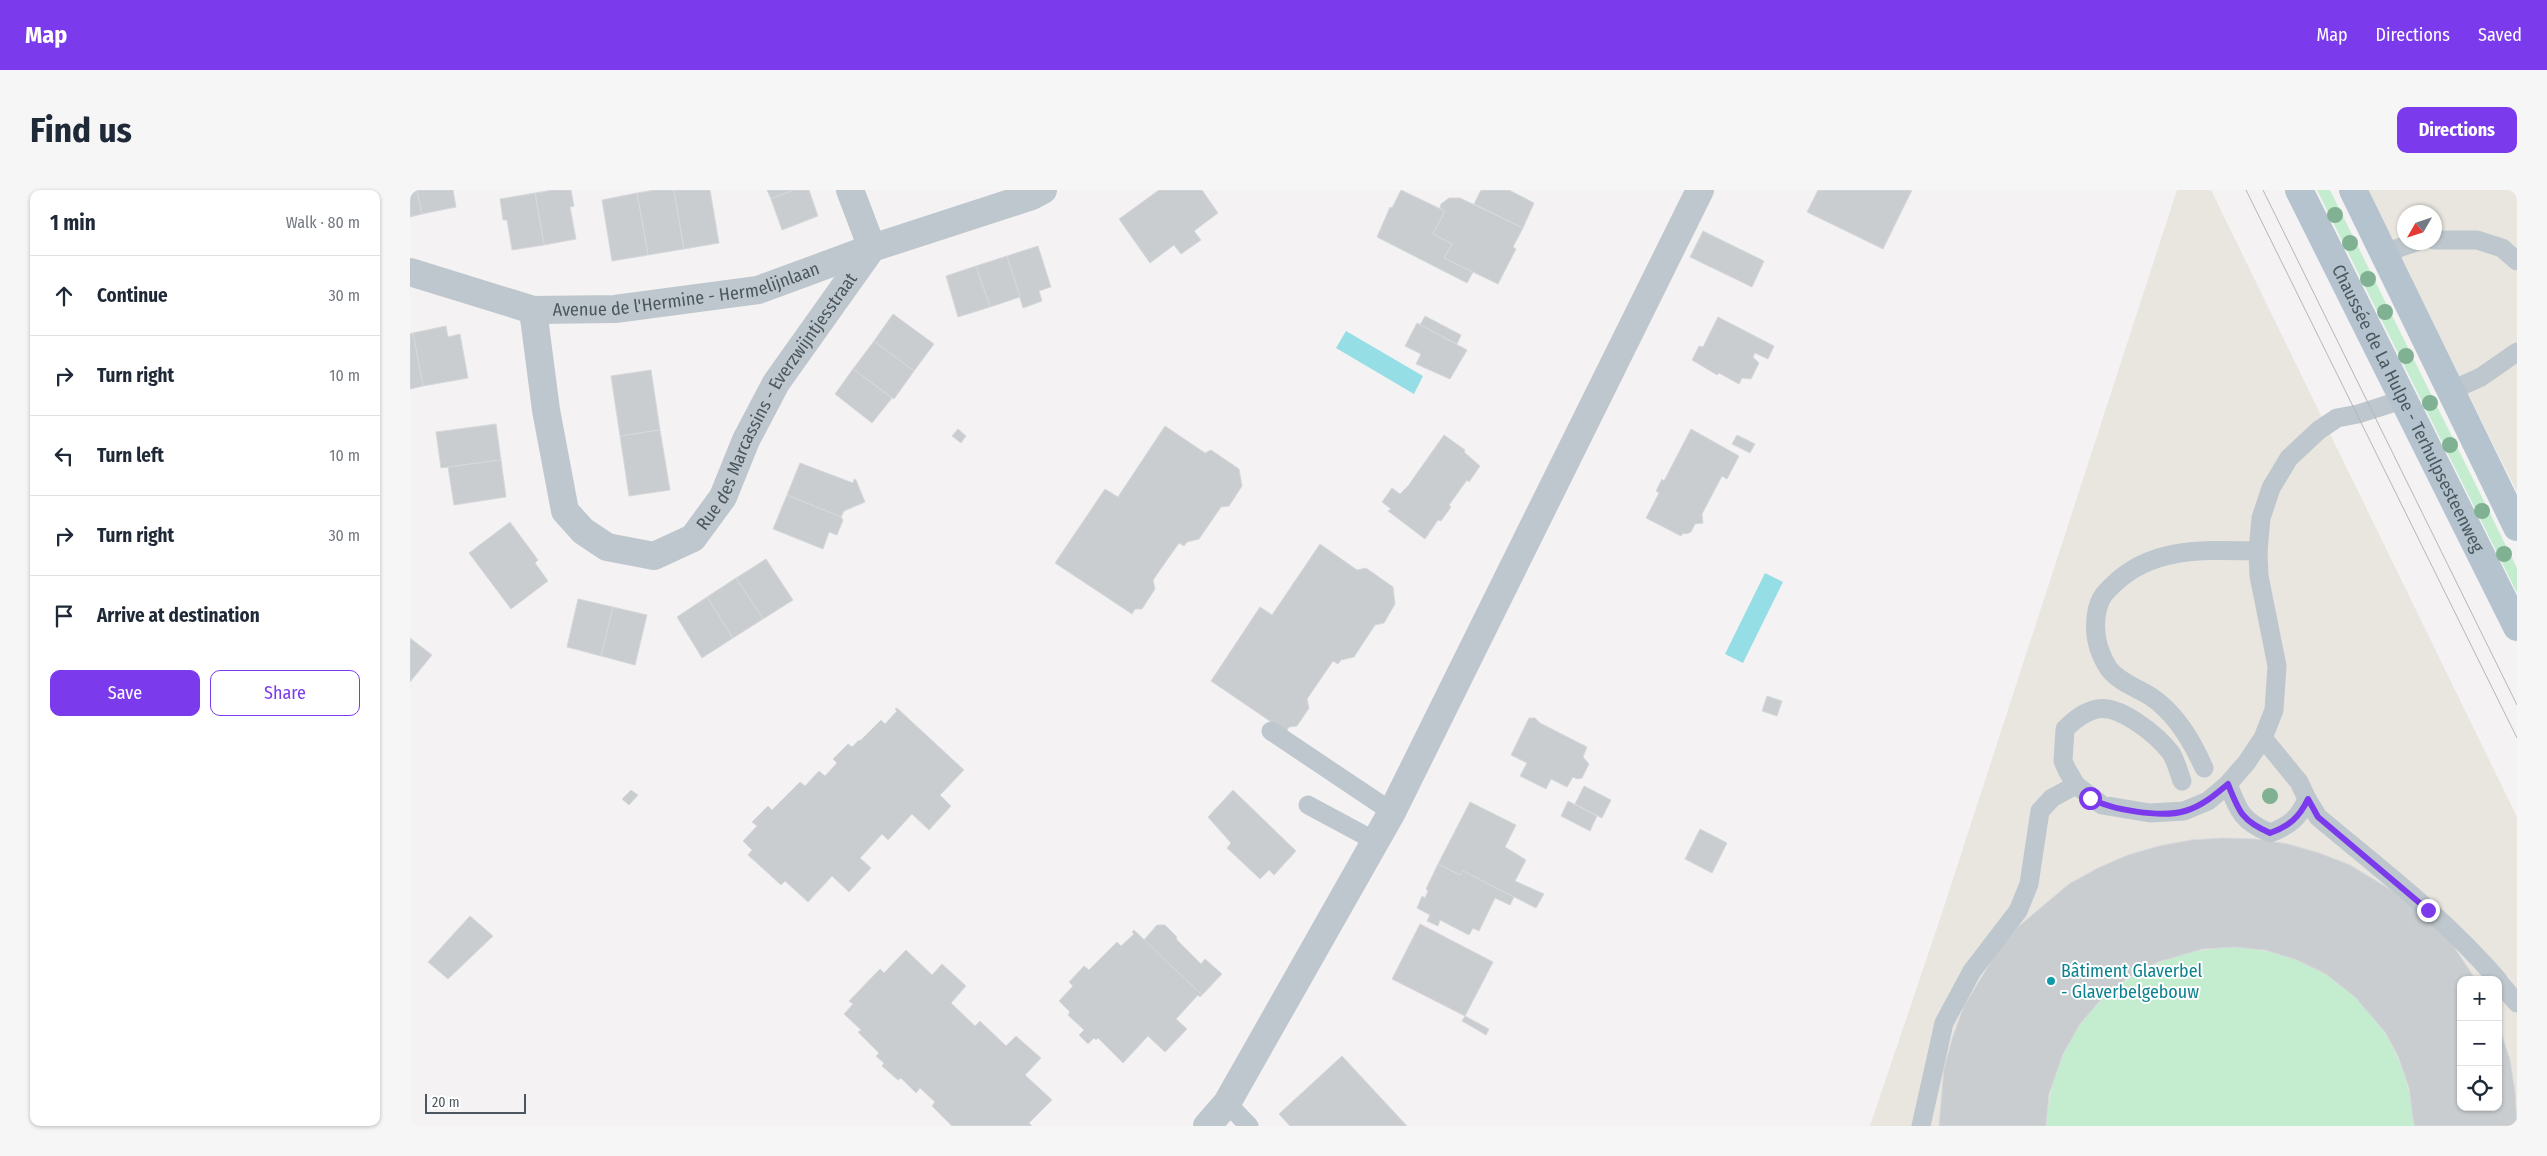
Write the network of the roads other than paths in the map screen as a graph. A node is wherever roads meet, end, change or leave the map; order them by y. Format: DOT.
graph roads {
  1 [pos="850,190"];
  2 [pos="1043,190"];
  3 [pos="1700,190"];
  4 [pos="2299,190"];
  5 [pos="2353,190"];
  6 [pos="2442,240"];
  7 [pos="872,248"];
  8 [pos="2397,249"];
  9 [pos="2384,253"];
  10 [pos="2517,261"];
  11 [pos="410,272"];
  12 [pos="533,310"];
  13 [pos="2517,352"];
  14 [pos="2450,391"];
  15 [pos="2404,399"];
  16 [pos="2517,527"];
  17 [pos="2258,551"];
  18 [pos="2517,627"];
  19 [pos="1272,730"];
  20 [pos="2263,738"];
  21 [pos="2204,768"];
  22 [pos="2182,781"];
  23 [pos="2228,784"];
  24 [pos="2076,785"];
  25 [pos="2308,799"];
  26 [pos="1308,806"];
  27 [pos="1392,812"];
  28 [pos="1376,841"];
  29 [pos="2495,976"];
  30 [pos="2502,985"];
  31 [pos="2517,1003"];
  32 [pos="1227,1103"];
  33 [pos="1207,1126"];
  34 [pos="1249,1126"];
  35 [pos="1921,1126"];
  1 -- 7 [label="street"];
  2 -- 7 [label="street, Avenue de l'Hermine - Hermelijnlaan"];
  3 -- 27 [label="street"];
  4 -- 15 [label="main road, Chaussée de La Hulpe - Terhulpsesteenweg"];
  5 -- 9 [label="main road"];
  6 -- 10 [label="lane"];
  7 -- 12 [label="street, Avenue de l'Hermine - Hermelijnlaan"];
  7 -- 12 [label="street, Rue des Marcassins - Everzwijntjesstraat"];
  8 -- 9 [label="lane"];
  9 -- 14 [label="main road"];
  11 -- 12 [label="street, Avenue de l'Hermine - Hermelijnlaan"];
  13 -- 14 [label="lane"];
  14 -- 16 [label="main road"];
  15 -- 17 [label="lane"];
  15 -- 18 [label="main road, Chaussée de La Hulpe - Terhulpsesteenweg"];
  17 -- 20 [label="lane"];
  17 -- 21 [label="lane"];
  19 -- 27 [label="lane"];
  20 -- 23 [label="lane"];
  20 -- 25 [label="lane"];
  22 -- 24 [label="lane"];
  23 -- 24 [label="lane"];
  23 -- 25 [label="lane"];
  24 -- 35 [label="lane"];
  25 -- 29 [label="lane"];
  26 -- 28 [label="lane"];
  27 -- 28 [label="street"];
  28 -- 32 [label="street"];
  30 -- 31 [label="lane"];
  32 -- 33 [label="street"];
  32 -- 34 [label="lane"];
}
